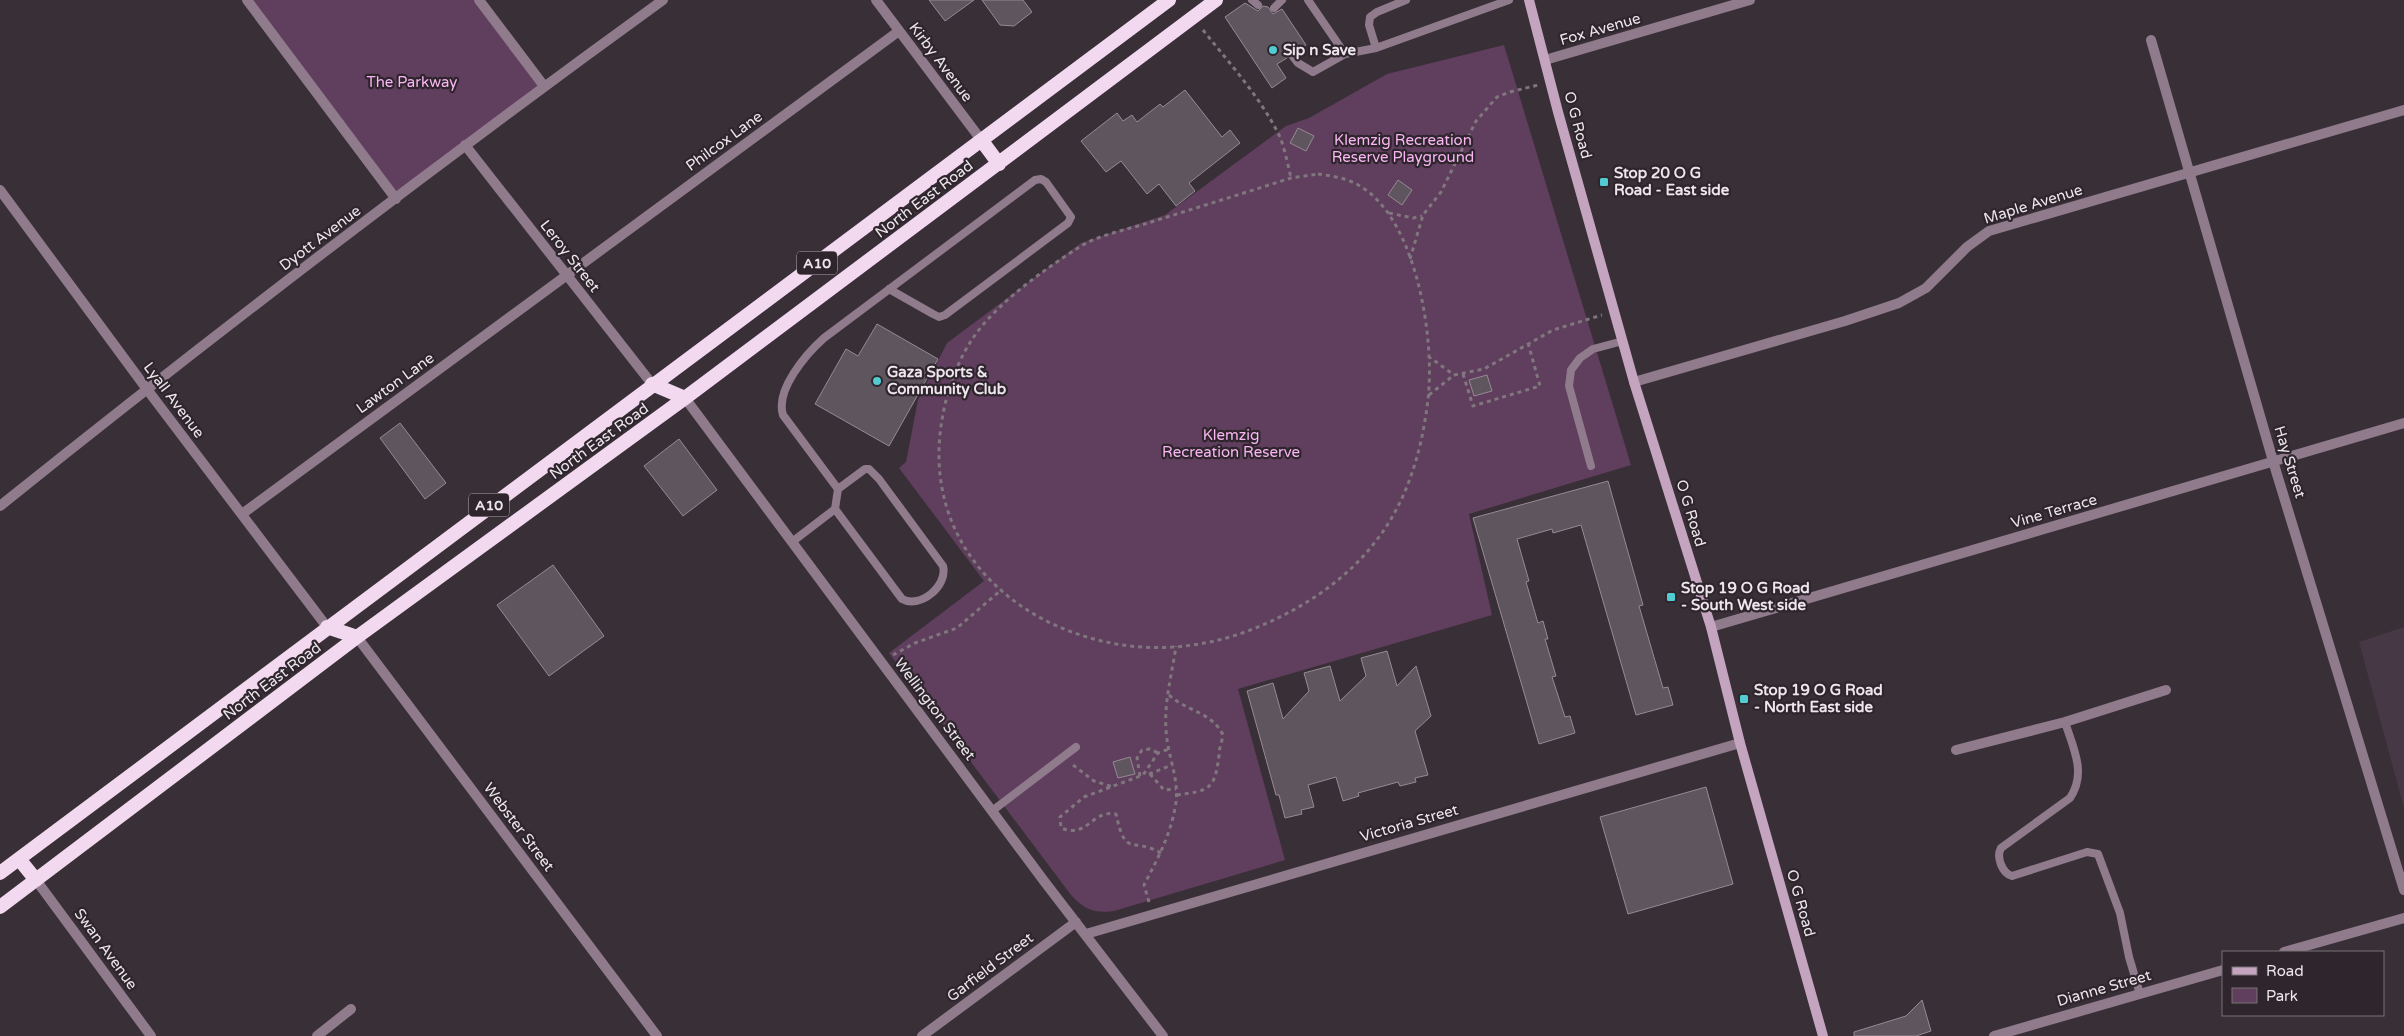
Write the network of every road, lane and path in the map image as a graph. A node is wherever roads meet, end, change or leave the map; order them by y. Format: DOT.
graph roads {
  1 [pos="247,0"];
  2 [pos="479,0"];
  3 [pos="663,0"];
  4 [pos="876,0"];
  5 [pos="1169,0"];
  6 [pos="1216,0"];
  7 [pos="1282,0"];
  8 [pos="1308,0"];
  9 [pos="1406,0"];
  10 [pos="1509,0"];
  11 [pos="1529,0"];
  12 [pos="1750,0"];
  13 [pos="1274,8"];
  14 [pos="1192,18"];
  15 [pos="899,31"];
  16 [pos="2152,40"];
  17 [pos="1376,48"];
  18 [pos="1291,54"];
  19 [pos="1345,54"];
  20 [pos="1545,60"];
  21 [pos="1550,82"];
  22 [pos="544,86"];
  23 [pos="2404,110"];
  24 [pos="982,141"];
  25 [pos="465,145"];
  26 [pos="999,164"];
  27 [pos="2191,173"];
  28 [pos="1291,178"];
  29 [pos="0,190"];
  30 [pos="396,199"];
  31 [pos="1388,213"];
  32 [pos="1423,215"];
  33 [pos="1410,259"];
  34 [pos="566,275"];
  35 [pos="889,289"];
  36 [pos="1614,312"];
  37 [pos="1622,341"];
  38 [pos="1528,343"];
  39 [pos="1428,356"];
  40 [pos="1463,374"];
  41 [pos="1454,375"];
  42 [pos="1634,382"];
  43 [pos="652,384"];
  44 [pos="146,388"];
  45 [pos="1428,396"];
  46 [pos="685,398"];
  47 [pos="2404,423"];
  48 [pos="2274,462"];
  49 [pos="1591,466"];
  50 [pos="838,489"];
  51 [pos="0,506"];
  52 [pos="834,509"];
  53 [pos="242,514"];
  54 [pos="792,542"];
  55 [pos="1000,591"];
  56 [pos="327,626"];
  57 [pos="1711,627"];
  58 [pos="357,637"];
  59 [pos="1176,646"];
  60 [pos="883,663"];
  61 [pos="2166,690"];
  62 [pos="1168,694"];
  63 [pos="2065,722"];
  64 [pos="1740,743"];
  65 [pos="1076,748"];
  66 [pos="1168,749"];
  67 [pos="1956,750"];
  68 [pos="1158,753"];
  69 [pos="1064,756"];
  70 [pos="1172,765"];
  71 [pos="1150,774"];
  72 [pos="1141,776"];
  73 [pos="1113,787"];
  74 [pos="1176,789"];
  75 [pos="1176,795"];
  76 [pos="992,811"];
  77 [pos="1161,853"];
  78 [pos="19,859"];
  79 [pos="0,873"];
  80 [pos="36,880"];
  81 [pos="2404,890"];
  82 [pos="0,907"];
  83 [pos="1152,914"];
  84 [pos="2404,918"];
  85 [pos="1076,922"];
  86 [pos="1086,934"];
  87 [pos="2288,951"];
  88 [pos="2222,970"];
  89 [pos="2140,994"];
  90 [pos="351,1009"];
  91 [pos="152,1036"];
  92 [pos="317,1036"];
  93 [pos="657,1036"];
  94 [pos="922,1036"];
  95 [pos="1162,1036"];
  96 [pos="1823,1036"];
  97 [pos="1994,1036"];
  1 -- 30 [label="street"];
  2 -- 22 [label="street"];
  3 -- 22 [label="street, Dyott Avenue"];
  4 -- 15 [label="street, Kirby Avenue"];
  5 -- 24 [label="highway, North East Road / A10"];
  6 -- 14 [label="highway, North East Road / A10"];
  7 -- 13 [label="lane"];
  8 -- 19 [label="lane"];
  9 -- 17 [label="lane"];
  10 -- 17 [label="lane"];
  11 -- 20 [label="main road, O G Road"];
  12 -- 20 [label="street, Fox Avenue"];
  14 -- 26 [label="highway, North East Road / A10"];
  14 -- 28 [label="path"];
  15 -- 24 [label="street, Kirby Avenue"];
  15 -- 34 [label="street, Philcox Lane"];
  16 -- 27 [label="street, Hay Street"];
  17 -- 19 [label="lane"];
  18 -- 19 [label="lane"];
  20 -- 21 [label="main road, O G Road"];
  21 -- 32 [label="path"];
  21 -- 36 [label="main road, O G Road"];
  22 -- 25 [label="street, Dyott Avenue"];
  23 -- 27 [label="street, Maple Avenue"];
  24 -- 26 [label="highway"];
  24 -- 43 [label="highway, North East Road / A10"];
  25 -- 30 [label="street, Dyott Avenue"];
  25 -- 34 [label="street, Leroy Street"];
  26 -- 46 [label="highway, North East Road / A10"];
  27 -- 42 [label="street, Maple Avenue"];
  27 -- 48 [label="street, Hay Street"];
  28 -- 31 [label="path"];
  28 -- 55 [label="path"];
  29 -- 44 [label="street, Lyall Avenue"];
  30 -- 44 [label="street, Dyott Avenue"];
  31 -- 32 [label="path"];
  31 -- 33 [label="path"];
  32 -- 33 [label="path"];
  33 -- 39 [label="path"];
  34 -- 43 [label="street, Leroy Street"];
  34 -- 53 [label="street, Lawton Lane"];
  35 -- 35 [label="lane"];
  35 -- 50 [label="lane"];
  36 -- 37 [label="main road, O G Road"];
  36 -- 38 [label="path"];
  37 -- 42 [label="main road, O G Road"];
  37 -- 49 [label="lane"];
  38 -- 40 [label="path"];
  38 -- 40 [label="path"];
  39 -- 41 [label="path"];
  39 -- 45 [label="path"];
  40 -- 41 [label="path"];
  41 -- 45 [label="path"];
  42 -- 57 [label="main road, O G Road"];
  43 -- 46 [label="highway"];
  43 -- 56 [label="highway, North East Road / A10"];
  44 -- 51 [label="street, Dyott Avenue"];
  44 -- 53 [label="street, Lyall Avenue"];
  45 -- 59 [label="path"];
  46 -- 54 [label="street, Wellington Street"];
  46 -- 58 [label="highway, North East Road / A10"];
  47 -- 48 [label="street, Vine Terrace"];
  48 -- 57 [label="street, Vine Terrace"];
  48 -- 81 [label="street, Hay Street"];
  50 -- 52 [label="lane"];
  50 -- 52 [label="lane"];
  52 -- 54 [label="lane"];
  53 -- 56 [label="street, Lyall Avenue"];
  54 -- 60 [label="street, Wellington Street"];
  55 -- 59 [label="path"];
  55 -- 60 [label="path"];
  56 -- 58 [label="highway"];
  56 -- 78 [label="highway, North East Road / A10"];
  57 -- 64 [label="main road, O G Road"];
  58 -- 80 [label="highway, North East Road / A10"];
  58 -- 93 [label="street, Webster Street"];
  59 -- 62 [label="path"];
  60 -- 76 [label="street, Wellington Street"];
  61 -- 63 [label="street"];
  62 -- 66 [label="path"];
  62 -- 75 [label="path"];
  63 -- 67 [label="street"];
  63 -- 89 [label="lane"];
  64 -- 83 [label="street, Victoria Street"];
  64 -- 96 [label="main road, O G Road"];
  65 -- 69 [label="lane"];
  66 -- 68 [label="path"];
  66 -- 70 [label="path"];
  68 -- 72 [label="path"];
  68 -- 72 [label="path"];
  69 -- 73 [label="path"];
  69 -- 76 [label="lane"];
  70 -- 71 [label="path"];
  70 -- 74 [label="path"];
  71 -- 72 [label="path"];
  71 -- 74 [label="path"];
  72 -- 73 [label="path"];
  73 -- 77 [label="path"];
  74 -- 75 [label="path"];
  75 -- 77 [label="path"];
  76 -- 85 [label="street, Wellington Street"];
  77 -- 83 [label="path"];
  78 -- 79 [label="highway, North East Road / A10"];
  78 -- 80 [label="highway"];
  80 -- 82 [label="highway, North East Road / A10"];
  80 -- 91 [label="street, Swan Avenue"];
  83 -- 86 [label="street, Victoria Street"];
  84 -- 87 [label="street"];
  85 -- 86 [label="street, Wellington Street"];
  85 -- 94 [label="street, Garfield Street"];
  86 -- 95 [label="street, Wellington Street"];
  88 -- 89 [label="street, Dianne Street"];
  89 -- 97 [label="street, Dianne Street"];
  90 -- 92 [label="street"];
}
